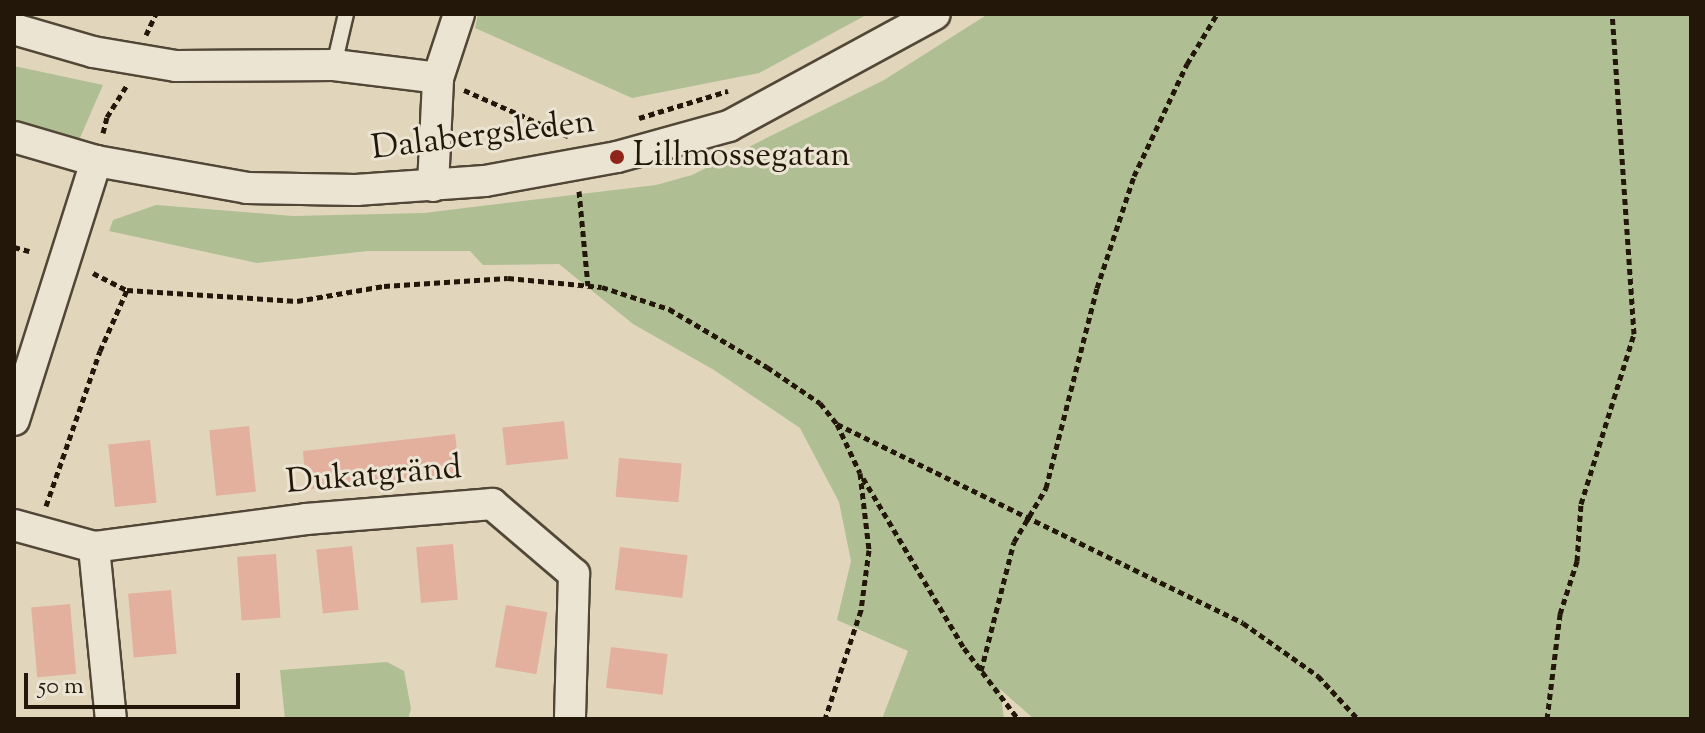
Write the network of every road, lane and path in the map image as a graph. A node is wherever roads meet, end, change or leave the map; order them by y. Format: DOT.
graph roads {
  1 [pos="346,14"];
  2 [pos="459,14"];
  3 [pos="935,14"];
  4 [pos="1217,14"];
  5 [pos="1612,14"];
  6 [pos="14,29"];
  7 [pos="334,65"];
  8 [pos="438,78"];
  9 [pos="14,137"];
  10 [pos="573,138"];
  11 [pos="96,161"];
  12 [pos="433,186"];
  13 [pos="14,247"];
  14 [pos="29,251"];
  15 [pos="93,273"];
  16 [pos="127,290"];
  17 [pos="26,339"];
  18 [pos="14,420"];
  19 [pos="837,424"];
  20 [pos="860,473"];
  21 [pos="1030,516"];
  22 [pos="27,529"];
  23 [pos="94,547"];
  24 [pos="981,671"];
  25 [pos="111,719"];
  26 [pos="570,719"];
  27 [pos="825,719"];
  28 [pos="1018,719"];
  29 [pos="1358,719"];
  30 [pos="1547,719"];
  1 -- 7 [label="lane"];
  2 -- 8 [label="street"];
  3 -- 12 [label="street, Dalabergsleden"];
  4 -- 21 [label="path"];
  5 -- 30 [label="path"];
  6 -- 7 [label="street"];
  7 -- 8 [label="street"];
  8 -- 10 [label="path"];
  8 -- 12 [label="street"];
  9 -- 11 [label="street, Dalabergsleden"];
  11 -- 12 [label="street, Dalabergsleden"];
  11 -- 17 [label="street"];
  13 -- 14 [label="path"];
  15 -- 16 [label="path"];
  16 -- 19 [label="path"];
  16 -- 22 [label="path"];
  17 -- 18 [label="street"];
  19 -- 20 [label="path"];
  19 -- 21 [label="path"];
  20 -- 24 [label="path"];
  20 -- 27 [label="path"];
  21 -- 24 [label="path"];
  21 -- 29 [label="path"];
  22 -- 23 [label="street, Dukatgränd"];
  23 -- 25 [label="street"];
  23 -- 26 [label="street, Dukatgränd"];
  24 -- 28 [label="path"];
}
